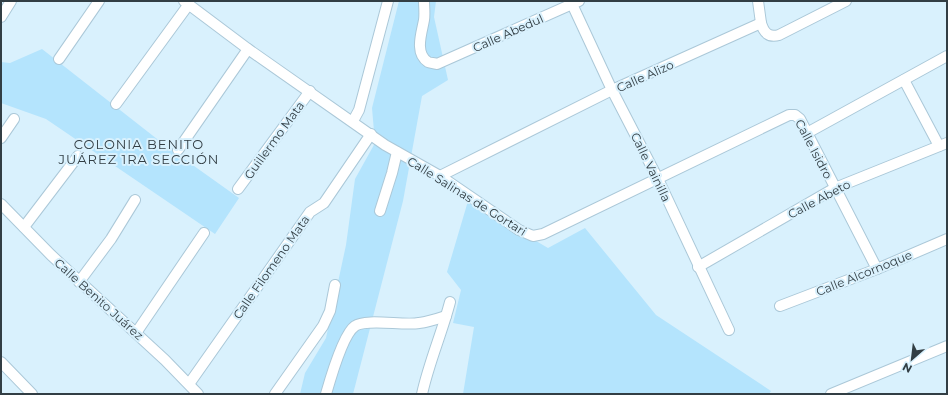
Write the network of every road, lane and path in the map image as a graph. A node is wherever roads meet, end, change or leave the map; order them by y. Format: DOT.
graph roads {
  1 [pos="11,1"];
  2 [pos="99,1"];
  3 [pos="388,1"];
  4 [pos="424,1"];
  5 [pos="758,1"];
  6 [pos="846,1"];
  7 [pos="186,3"];
  8 [pos="576,3"];
  9 [pos="1,17"];
  10 [pos="761,23"];
  11 [pos="248,49"];
  12 [pos="947,56"];
  13 [pos="59,59"];
  14 [pos="904,80"];
  15 [pos="612,90"];
  16 [pos="310,91"];
  17 [pos="116,104"];
  18 [pos="795,115"];
  19 [pos="14,118"];
  20 [pos="353,121"];
  21 [pos="807,133"];
  22 [pos="371,134"];
  23 [pos="1,138"];
  24 [pos="943,144"];
  25 [pos="178,150"];
  26 [pos="397,152"];
  27 [pos="78,156"];
  28 [pos="440,176"];
  29 [pos="658,179"];
  30 [pos="835,188"];
  31 [pos="238,190"];
  32 [pos="135,200"];
  33 [pos="1,204"];
  34 [pos="380,211"];
  35 [pos="24,227"];
  36 [pos="204,234"];
  37 [pos="947,239"];
  38 [pos="698,267"];
  39 [pos="877,269"];
  40 [pos="79,282"];
  41 [pos="335,285"];
  42 [pos="450,302"];
  43 [pos="780,306"];
  44 [pos="446,316"];
  45 [pos="729,330"];
  46 [pos="136,333"];
  47 [pos="947,346"];
  48 [pos="1,362"];
  49 [pos="188,384"];
  50 [pos="32,394"];
  51 [pos="198,394"];
  52 [pos="275,394"];
  53 [pos="326,394"];
  54 [pos="422,394"];
  55 [pos="831,394"];
  1 -- 9 [label="street"];
  2 -- 13 [label="street"];
  3 -- 20 [label="street"];
  4 -- 8 [label="street, Calle Abedul"];
  5 -- 10 [label="street"];
  6 -- 10 [label="street"];
  7 -- 11 [label="street, Calle Salinas de Gortari"];
  7 -- 17 [label="street"];
  8 -- 15 [label="street, Calle Vainilla"];
  10 -- 15 [label="street, Calle Alizo"];
  11 -- 16 [label="street, Calle Salinas de Gortari"];
  11 -- 25 [label="street"];
  12 -- 14 [label="street"];
  14 -- 21 [label="street"];
  14 -- 24 [label="street"];
  15 -- 28 [label="street, Calle Alizo"];
  15 -- 29 [label="street, Calle Vainilla"];
  16 -- 20 [label="street, Calle Salinas de Gortari"];
  16 -- 31 [label="street, Guillermo Mata"];
  18 -- 21 [label="street, Calle Isidro"];
  18 -- 29 [label="street, Calle Salinas de Gortari"];
  19 -- 23 [label="street"];
  20 -- 22 [label="street, Calle Salinas de Gortari"];
  21 -- 30 [label="street, Calle Isidro"];
  22 -- 26 [label="street, Calle Salinas de Gortari"];
  22 -- 49 [label="street, Calle Filomeno Mata"];
  24 -- 30 [label="street, Calle Abeto"];
  26 -- 28 [label="street, Calle Salinas de Gortari"];
  26 -- 34 [label="street"];
  27 -- 35 [label="street"];
  28 -- 29 [label="street, Calle Salinas de Gortari"];
  29 -- 38 [label="street, Calle Vainilla"];
  30 -- 38 [label="street, Calle Abeto"];
  30 -- 39 [label="street, Calle Isidro"];
  32 -- 40 [label="street"];
  33 -- 35 [label="street, Calle Benito Juárez"];
  35 -- 40 [label="street, Calle Benito Juárez"];
  36 -- 46 [label="street"];
  37 -- 39 [label="street, Calle Alcornoque"];
  38 -- 45 [label="street, Calle Vainilla"];
  39 -- 43 [label="street, Calle Alcornoque"];
  40 -- 46 [label="street, Calle Benito Juárez"];
  41 -- 52 [label="street"];
  42 -- 44 [label="street"];
  44 -- 53 [label="street"];
  44 -- 54 [label="street"];
  46 -- 49 [label="street, Calle Benito Juárez"];
  47 -- 55 [label="street"];
  48 -- 50 [label="street"];
  49 -- 51 [label="street, Calle Benito Juárez"];
}
